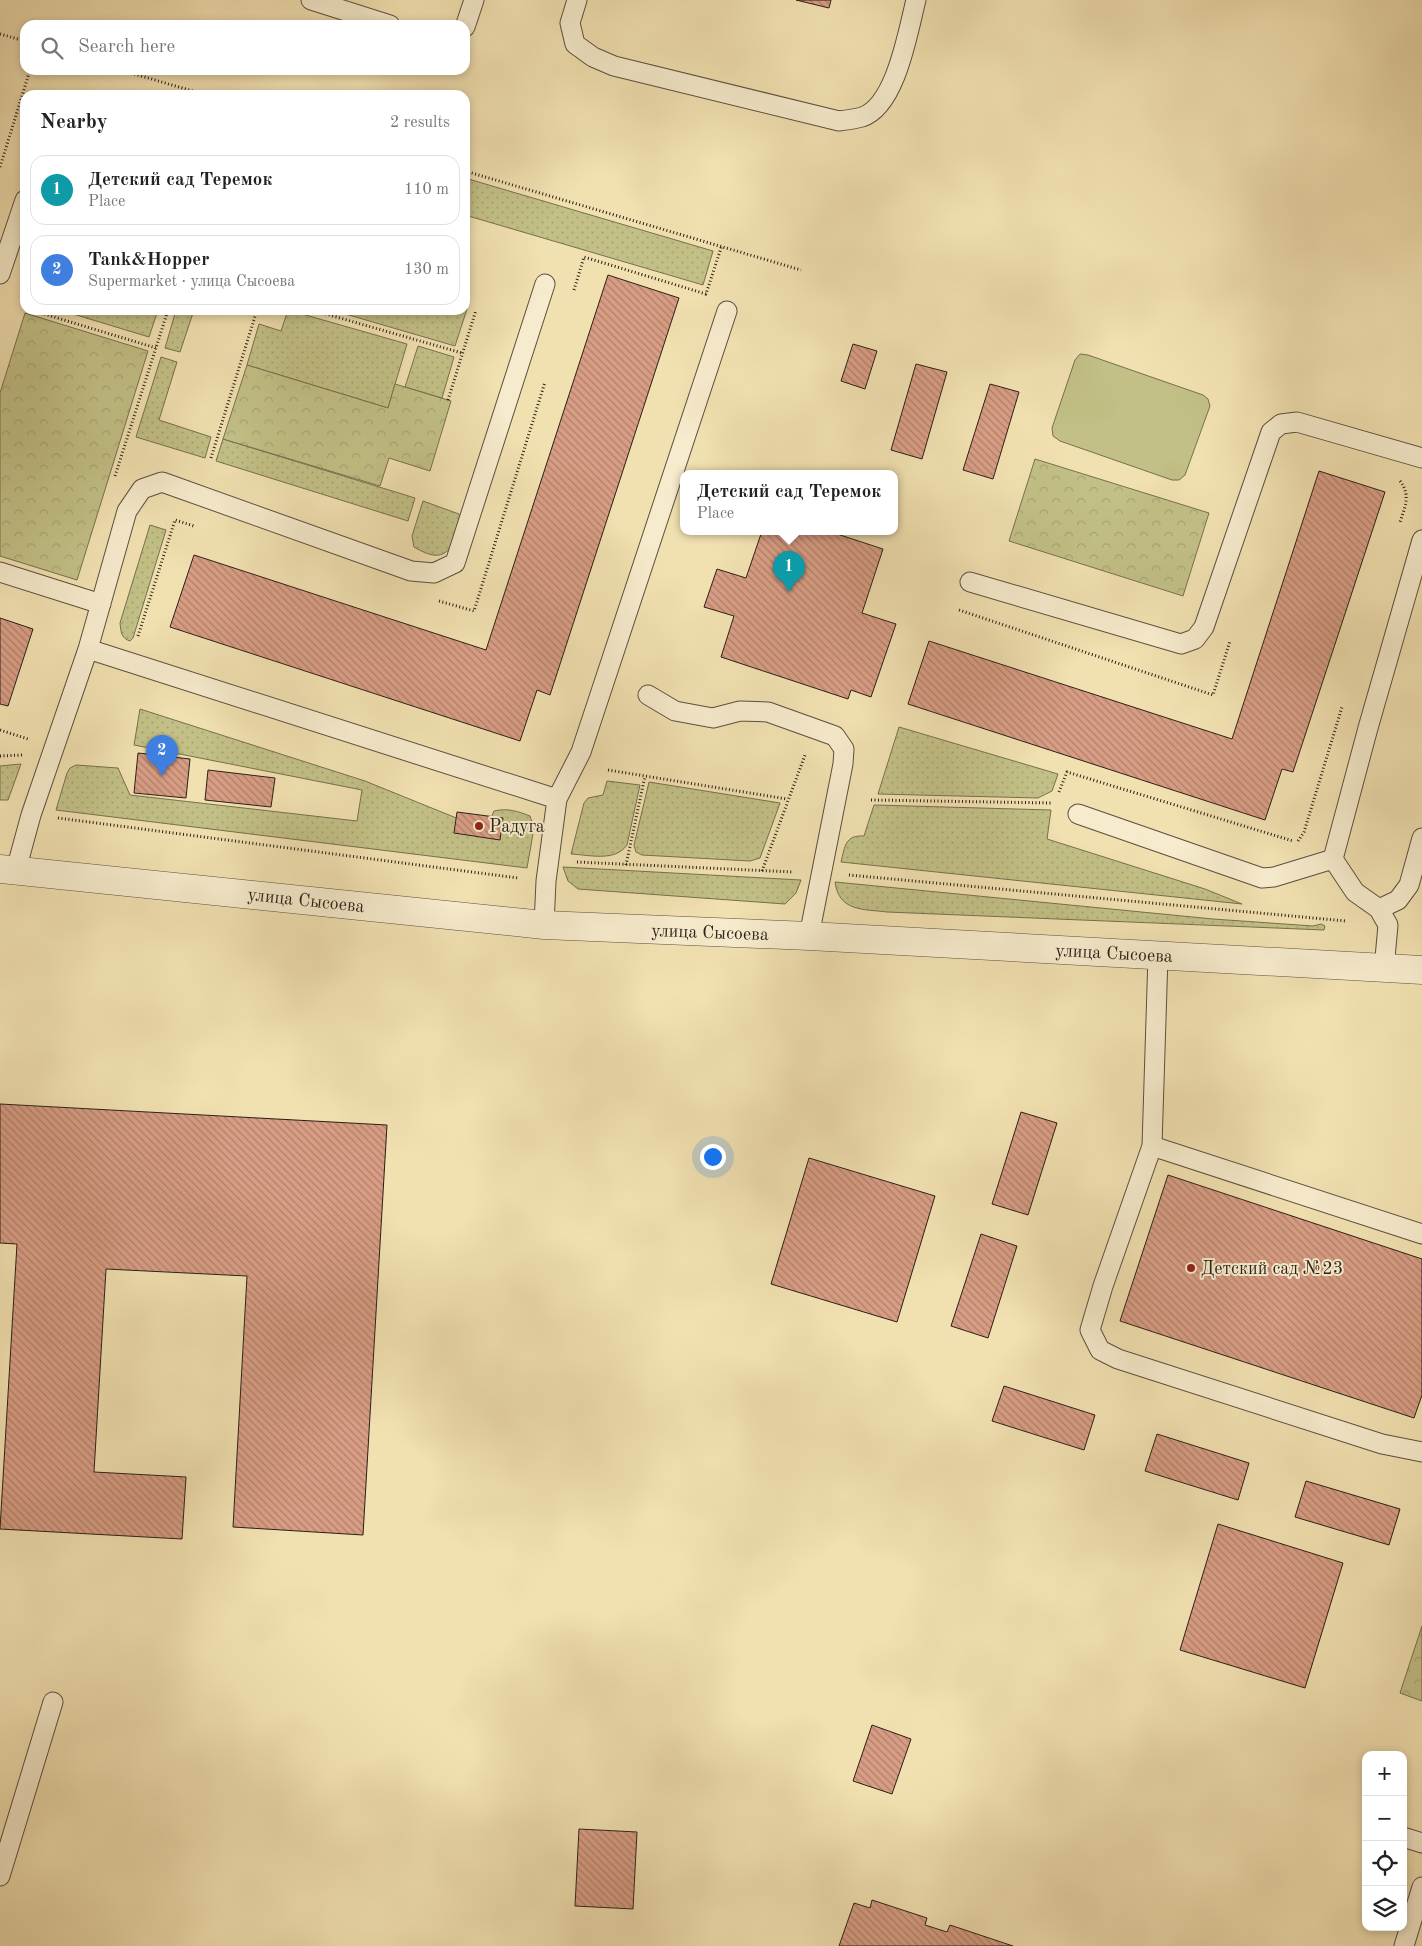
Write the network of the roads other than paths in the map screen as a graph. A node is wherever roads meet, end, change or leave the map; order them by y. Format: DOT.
graph roads {
  1 [pos="311,0"];
  2 [pos="474,0"];
  3 [pos="577,0"];
  4 [pos="916,0"];
  5 [pos="374,20"];
  6 [pos="467,20"];
  7 [pos="20,215"];
  8 [pos="0,274"];
  9 [pos="545,284"];
  10 [pos="727,311"];
  11 [pos="1422,458"];
  12 [pos="1422,540"];
  13 [pos="0,572"];
  14 [pos="970,582"];
  15 [pos="101,604"];
  16 [pos="88,649"];
  17 [pos="648,696"];
  18 [pos="556,798"];
  19 [pos="1078,814"];
  20 [pos="1422,838"];
  21 [pos="1333,859"];
  22 [pos="8,869"];
  23 [pos="1384,917"];
  24 [pos="544,925"];
  25 [pos="809,936"];
  26 [pos="1158,956"];
  27 [pos="1384,969"];
  28 [pos="1422,970"];
  29 [pos="1152,1146"];
  30 [pos="1422,1234"];
  31 [pos="1422,1452"];
  32 [pos="53,1702"];
  33 [pos="1407,1838"];
  34 [pos="1422,1843"];
  35 [pos="0,1876"];
  36 [pos="1422,1887"];
  37 [pos="1404,1946"];
  1 -- 5 [label="lane"];
  2 -- 6 [label="lane"];
  3 -- 4 [label="lane"];
  7 -- 8 [label="lane"];
  9 -- 15 [label="lane"];
  10 -- 18 [label="lane"];
  11 -- 14 [label="lane"];
  12 -- 21 [label="lane"];
  13 -- 15 [label="lane"];
  15 -- 16 [label="lane"];
  16 -- 18 [label="lane"];
  16 -- 22 [label="lane"];
  17 -- 25 [label="lane"];
  18 -- 24 [label="lane"];
  19 -- 21 [label="lane"];
  20 -- 23 [label="lane"];
  21 -- 23 [label="lane"];
  22 -- 24 [label="street, улица Сысоева"];
  23 -- 27 [label="lane"];
  24 -- 25 [label="street, улица Сысоева"];
  25 -- 26 [label="street, улица Сысоева"];
  26 -- 27 [label="street, улица Сысоева"];
  26 -- 29 [label="lane"];
  27 -- 28 [label="street, улица Сысоева"];
  29 -- 30 [label="lane"];
  29 -- 31 [label="lane"];
  32 -- 35 [label="lane"];
  33 -- 34 [label="lane"];
  36 -- 37 [label="lane"];
}
